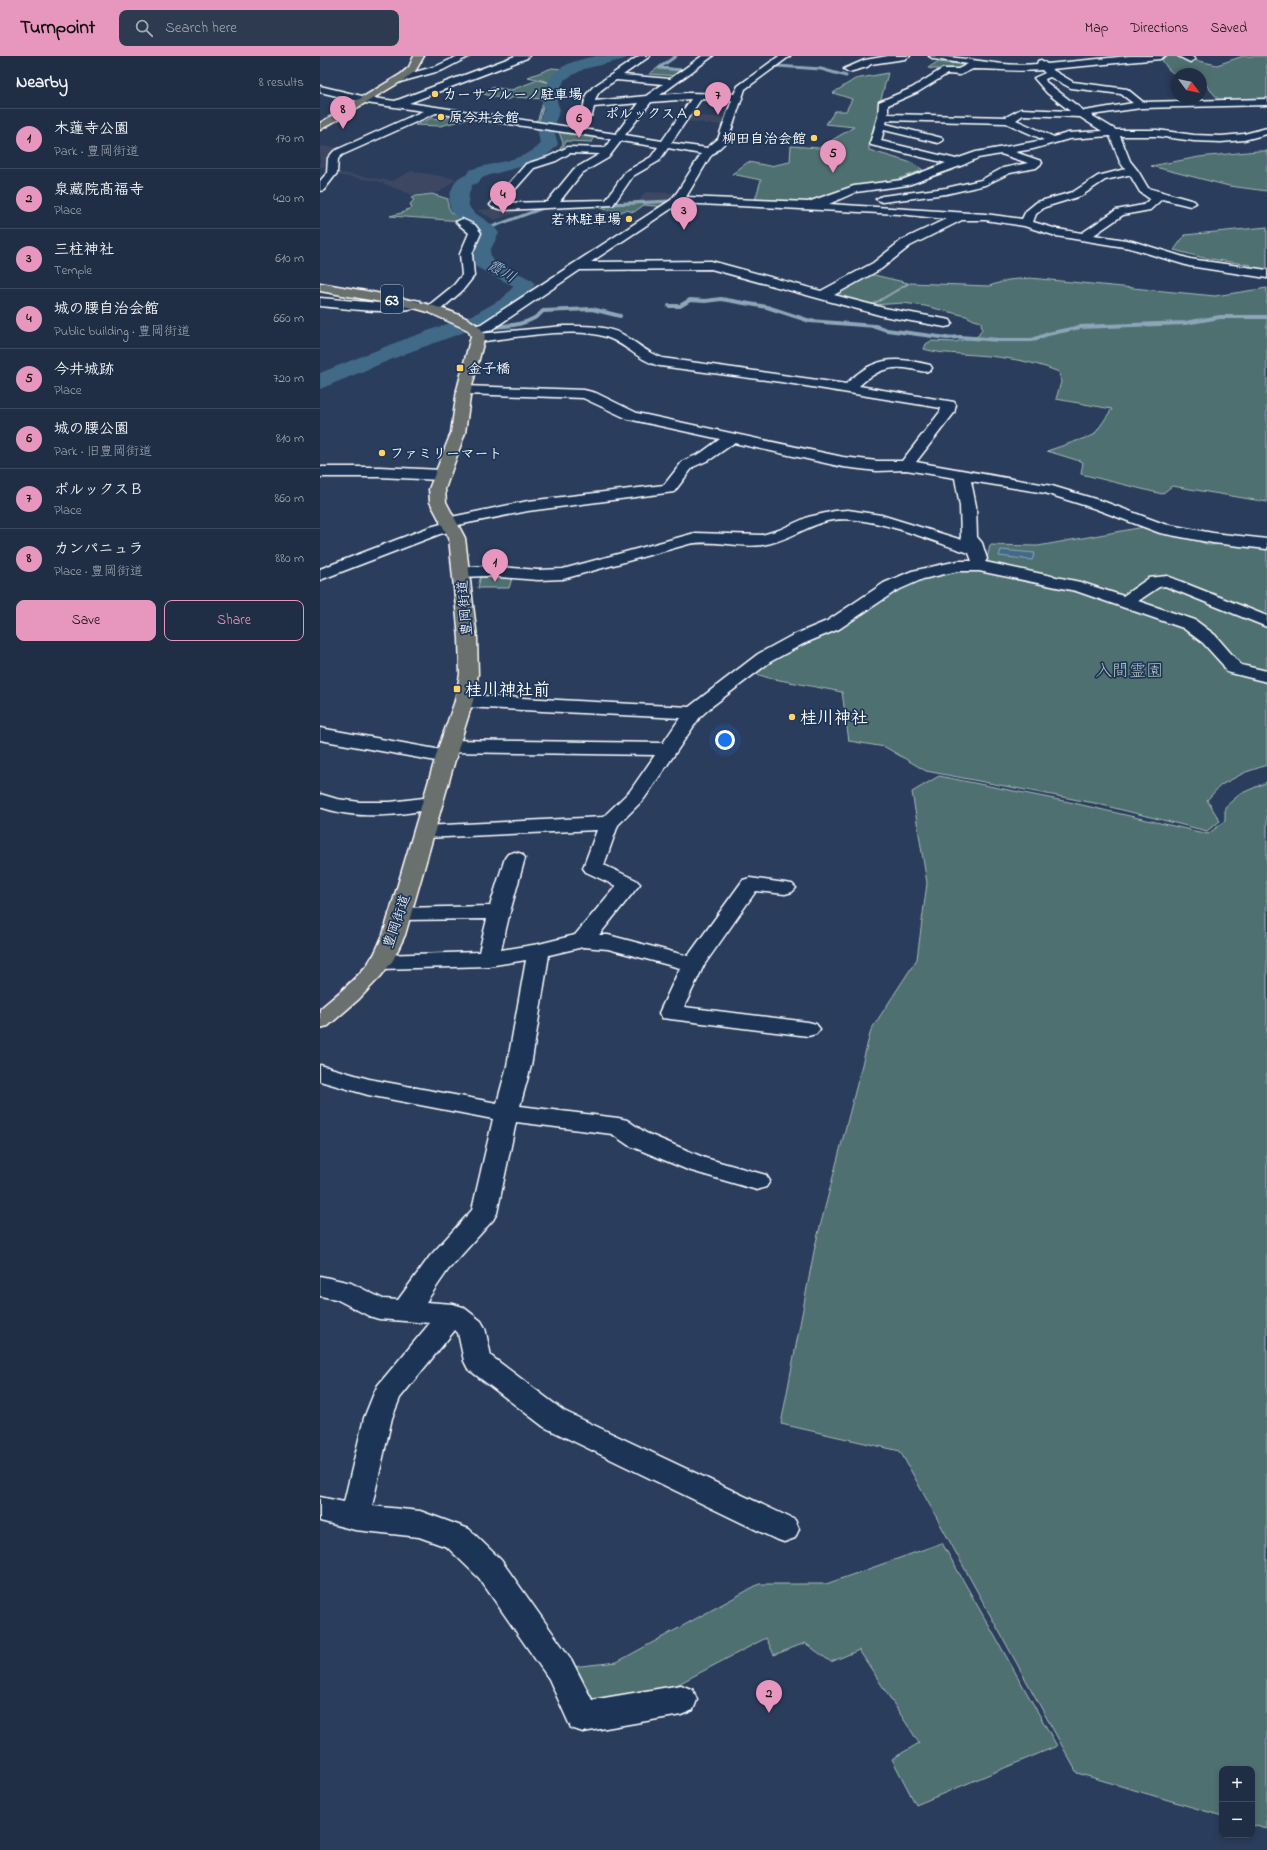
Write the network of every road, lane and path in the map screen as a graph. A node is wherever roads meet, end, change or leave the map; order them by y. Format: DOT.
graph roads {
  1 [pos="419,56"];
  2 [pos="466,56"];
  3 [pos="524,56"];
  4 [pos="645,56"];
  5 [pos="708,56"];
  6 [pos="785,56"];
  7 [pos="905,56"];
  8 [pos="934,56"];
  9 [pos="1039,56"];
  10 [pos="1160,56"];
  11 [pos="853,58"];
  12 [pos="868,62"];
  13 [pos="996,66"];
  14 [pos="849,69"];
  15 [pos="1047,70"];
  16 [pos="613,77"];
  17 [pos="400,79"];
  18 [pos="672,82"];
  19 [pos="599,86"];
  20 [pos="614,88"];
  21 [pos="320,89"];
  22 [pos="636,90"];
  23 [pos="659,92"];
  24 [pos="698,96"];
  25 [pos="738,97"];
  26 [pos="649,99"];
  27 [pos="366,100"];
  28 [pos="1267,102"];
  29 [pos="1218,103"];
  30 [pos="396,104"];
  31 [pos="589,104"];
  32 [pos="1140,105"];
  33 [pos="434,110"];
  34 [pos="1081,114"];
  35 [pos="1228,115"];
  36 [pos="1008,120"];
  37 [pos="881,122"];
  38 [pos="320,127"];
  39 [pos="574,130"];
  40 [pos="1267,131"];
  41 [pos="1114,133"];
  42 [pos="619,137"];
  43 [pos="939,140"];
  44 [pos="1053,140"];
  45 [pos="665,145"];
  46 [pos="609,151"];
  47 [pos="1004,151"];
  48 [pos="709,152"];
  49 [pos="959,163"];
  50 [pos="320,168"];
  51 [pos="333,168"];
  52 [pos="1133,170"];
  53 [pos="320,188"];
  54 [pos="844,192"];
  55 [pos="1150,194"];
  56 [pos="677,200"];
  57 [pos="1190,203"];
  58 [pos="551,205"];
  59 [pos="800,206"];
  60 [pos="959,217"];
  61 [pos="462,222"];
  62 [pos="1025,222"];
  63 [pos="1085,236"];
  64 [pos="580,266"];
  65 [pos="1267,274"];
  66 [pos="320,287"];
  67 [pos="822,296"];
  68 [pos="320,302"];
  69 [pos="415,304"];
  70 [pos="433,309"];
  71 [pos="945,323"];
  72 [pos="471,329"];
  73 [pos="925,368"];
  74 [pos="850,388"];
  75 [pos="464,390"];
  76 [pos="731,438"];
  77 [pos="906,465"];
  78 [pos="320,472"];
  79 [pos="962,474"];
  80 [pos="440,475"];
  81 [pos="450,525"];
  82 [pos="1267,544"];
  83 [pos="978,558"];
  84 [pos="461,572"];
  85 [pos="320,575"];
  86 [pos="1125,602"];
  87 [pos="1267,622"];
  88 [pos="1267,677"];
  89 [pos="464,701"];
  90 [pos="693,713"];
  91 [pos="320,734"];
  92 [pos="668,749"];
  93 [pos="448,752"];
  94 [pos="320,800"];
  95 [pos="432,803"];
  96 [pos="609,823"];
  97 [pos="424,832"];
  98 [pos="515,858"];
  99 [pos="785,888"];
  100 [pos="499,912"];
  101 [pos="400,914"];
  102 [pos="584,940"];
  103 [pos="540,951"];
  104 [pos="488,959"];
  105 [pos="380,962"];
  106 [pos="693,964"];
  107 [pos="320,1021"];
  108 [pos="808,1029"];
  109 [pos="320,1074"];
  110 [pos="506,1113"];
  111 [pos="757,1181"];
  112 [pos="320,1286"];
  113 [pos="405,1311"];
  114 [pos="453,1314"];
  115 [pos="320,1509"];
  116 [pos="355,1517"];
  117 [pos="784,1529"];
  118 [pos="681,1700"];
  1 -- 17 [label="main road"];
  2 -- 17 [label="street"];
  3 -- 30 [label="street"];
  4 -- 16 [label="street"];
  5 -- 18 [label="street"];
  6 -- 25 [label="street"];
  7 -- 12 [label="street"];
  8 -- 13 [label="street"];
  9 -- 15 [label="street"];
  10 -- 15 [label="street"];
  11 -- 12 [label="street"];
  12 -- 14 [label="street"];
  13 -- 15 [label="street"];
  13 -- 37 [label="street"];
  15 -- 32 [label="street"];
  15 -- 34 [label="street"];
  16 -- 18 [label="street"];
  16 -- 19 [label="street"];
  17 -- 27 [label="main road"];
  18 -- 23 [label="street"];
  19 -- 20 [label="street"];
  19 -- 31 [label="street"];
  21 -- 27 [label="street"];
  22 -- 23 [label="street"];
  23 -- 26 [label="street"];
  24 -- 25 [label="street"];
  24 -- 26 [label="street"];
  24 -- 45 [label="street"];
  25 -- 48 [label="street"];
  26 -- 31 [label="street"];
  26 -- 42 [label="street"];
  27 -- 30 [label="street"];
  27 -- 38 [label="main road"];
  28 -- 29 [label="street"];
  29 -- 32 [label="street"];
  29 -- 35 [label="street"];
  30 -- 33 [label="street"];
  31 -- 39 [label="street"];
  32 -- 34 [label="street"];
  33 -- 39 [label="street"];
  33 -- 51 [label="street"];
  34 -- 36 [label="street"];
  34 -- 41 [label="street"];
  36 -- 37 [label="street"];
  36 -- 44 [label="street"];
  37 -- 43 [label="street"];
  37 -- 49 [label="street"];
  39 -- 42 [label="street"];
  40 -- 41 [label="street"];
  41 -- 44 [label="street"];
  41 -- 52 [label="street"];
  42 -- 45 [label="street"];
  42 -- 46 [label="street"];
  44 -- 47 [label="street"];
  45 -- 48 [label="street"];
  45 -- 58 [label="street"];
  46 -- 58 [label="street"];
  46 -- 58 [label="street"];
  47 -- 49 [label="street"];
  47 -- 54 [label="street"];
  48 -- 56 [label="street"];
  49 -- 54 [label="street"];
  50 -- 51 [label="street"];
  51 -- 53 [label="street"];
  52 -- 55 [label="street"];
  52 -- 62 [label="street"];
  54 -- 59 [label="street"];
  55 -- 57 [label="street"];
  55 -- 63 [label="street"];
  56 -- 59 [label="street"];
  56 -- 64 [label="street"];
  59 -- 60 [label="street"];
  60 -- 62 [label="street"];
  60 -- 67 [label="street"];
  61 -- 70 [label="street"];
  62 -- 63 [label="street"];
  63 -- 65 [label="street"];
  64 -- 67 [label="street"];
  64 -- 72 [label="street"];
  66 -- 69 [label="main road, 63"];
  67 -- 71 [label="street"];
  68 -- 69 [label="street"];
  69 -- 70 [label="main road, 63"];
  70 -- 72 [label="main road, 63"];
  72 -- 74 [label="street"];
  72 -- 75 [label="main road, 豊岡街道"];
  73 -- 74 [label="street"];
  74 -- 77 [label="street"];
  75 -- 76 [label="street"];
  75 -- 80 [label="main road, 豊岡街道"];
  76 -- 77 [label="street"];
  76 -- 81 [label="street"];
  77 -- 79 [label="street"];
  78 -- 80 [label="street"];
  79 -- 82 [label="street"];
  79 -- 83 [label="street"];
  80 -- 81 [label="main road, 豊岡街道"];
  81 -- 84 [label="main road, 豊岡街道"];
  81 -- 85 [label="street"];
  83 -- 84 [label="street"];
  83 -- 86 [label="street"];
  83 -- 90 [label="street"];
  84 -- 89 [label="main road, 豊岡街道"];
  86 -- 87 [label="street"];
  86 -- 88 [label="street"];
  89 -- 90 [label="street"];
  89 -- 93 [label="main road, 豊岡街道"];
  90 -- 92 [label="street"];
  91 -- 93 [label="street"];
  92 -- 93 [label="street"];
  92 -- 96 [label="street"];
  93 -- 95 [label="main road, 豊岡街道"];
  94 -- 95 [label="street"];
  95 -- 97 [label="main road, 豊岡街道"];
  96 -- 97 [label="street"];
  96 -- 102 [label="street"];
  97 -- 101 [label="main road, 豊岡街道"];
  98 -- 100 [label="street"];
  99 -- 106 [label="street"];
  100 -- 101 [label="street"];
  100 -- 104 [label="street"];
  101 -- 105 [label="main road, 豊岡街道"];
  102 -- 103 [label="street"];
  102 -- 106 [label="street"];
  103 -- 104 [label="street"];
  103 -- 110 [label="street"];
  104 -- 105 [label="street"];
  105 -- 107 [label="main road, 豊岡街道"];
  106 -- 108 [label="street"];
  109 -- 110 [label="street"];
  110 -- 111 [label="street"];
  110 -- 113 [label="street"];
  112 -- 113 [label="street"];
  113 -- 114 [label="street"];
  114 -- 116 [label="street"];
  114 -- 117 [label="street"];
  115 -- 116 [label="street"];
  116 -- 118 [label="street"];
}
